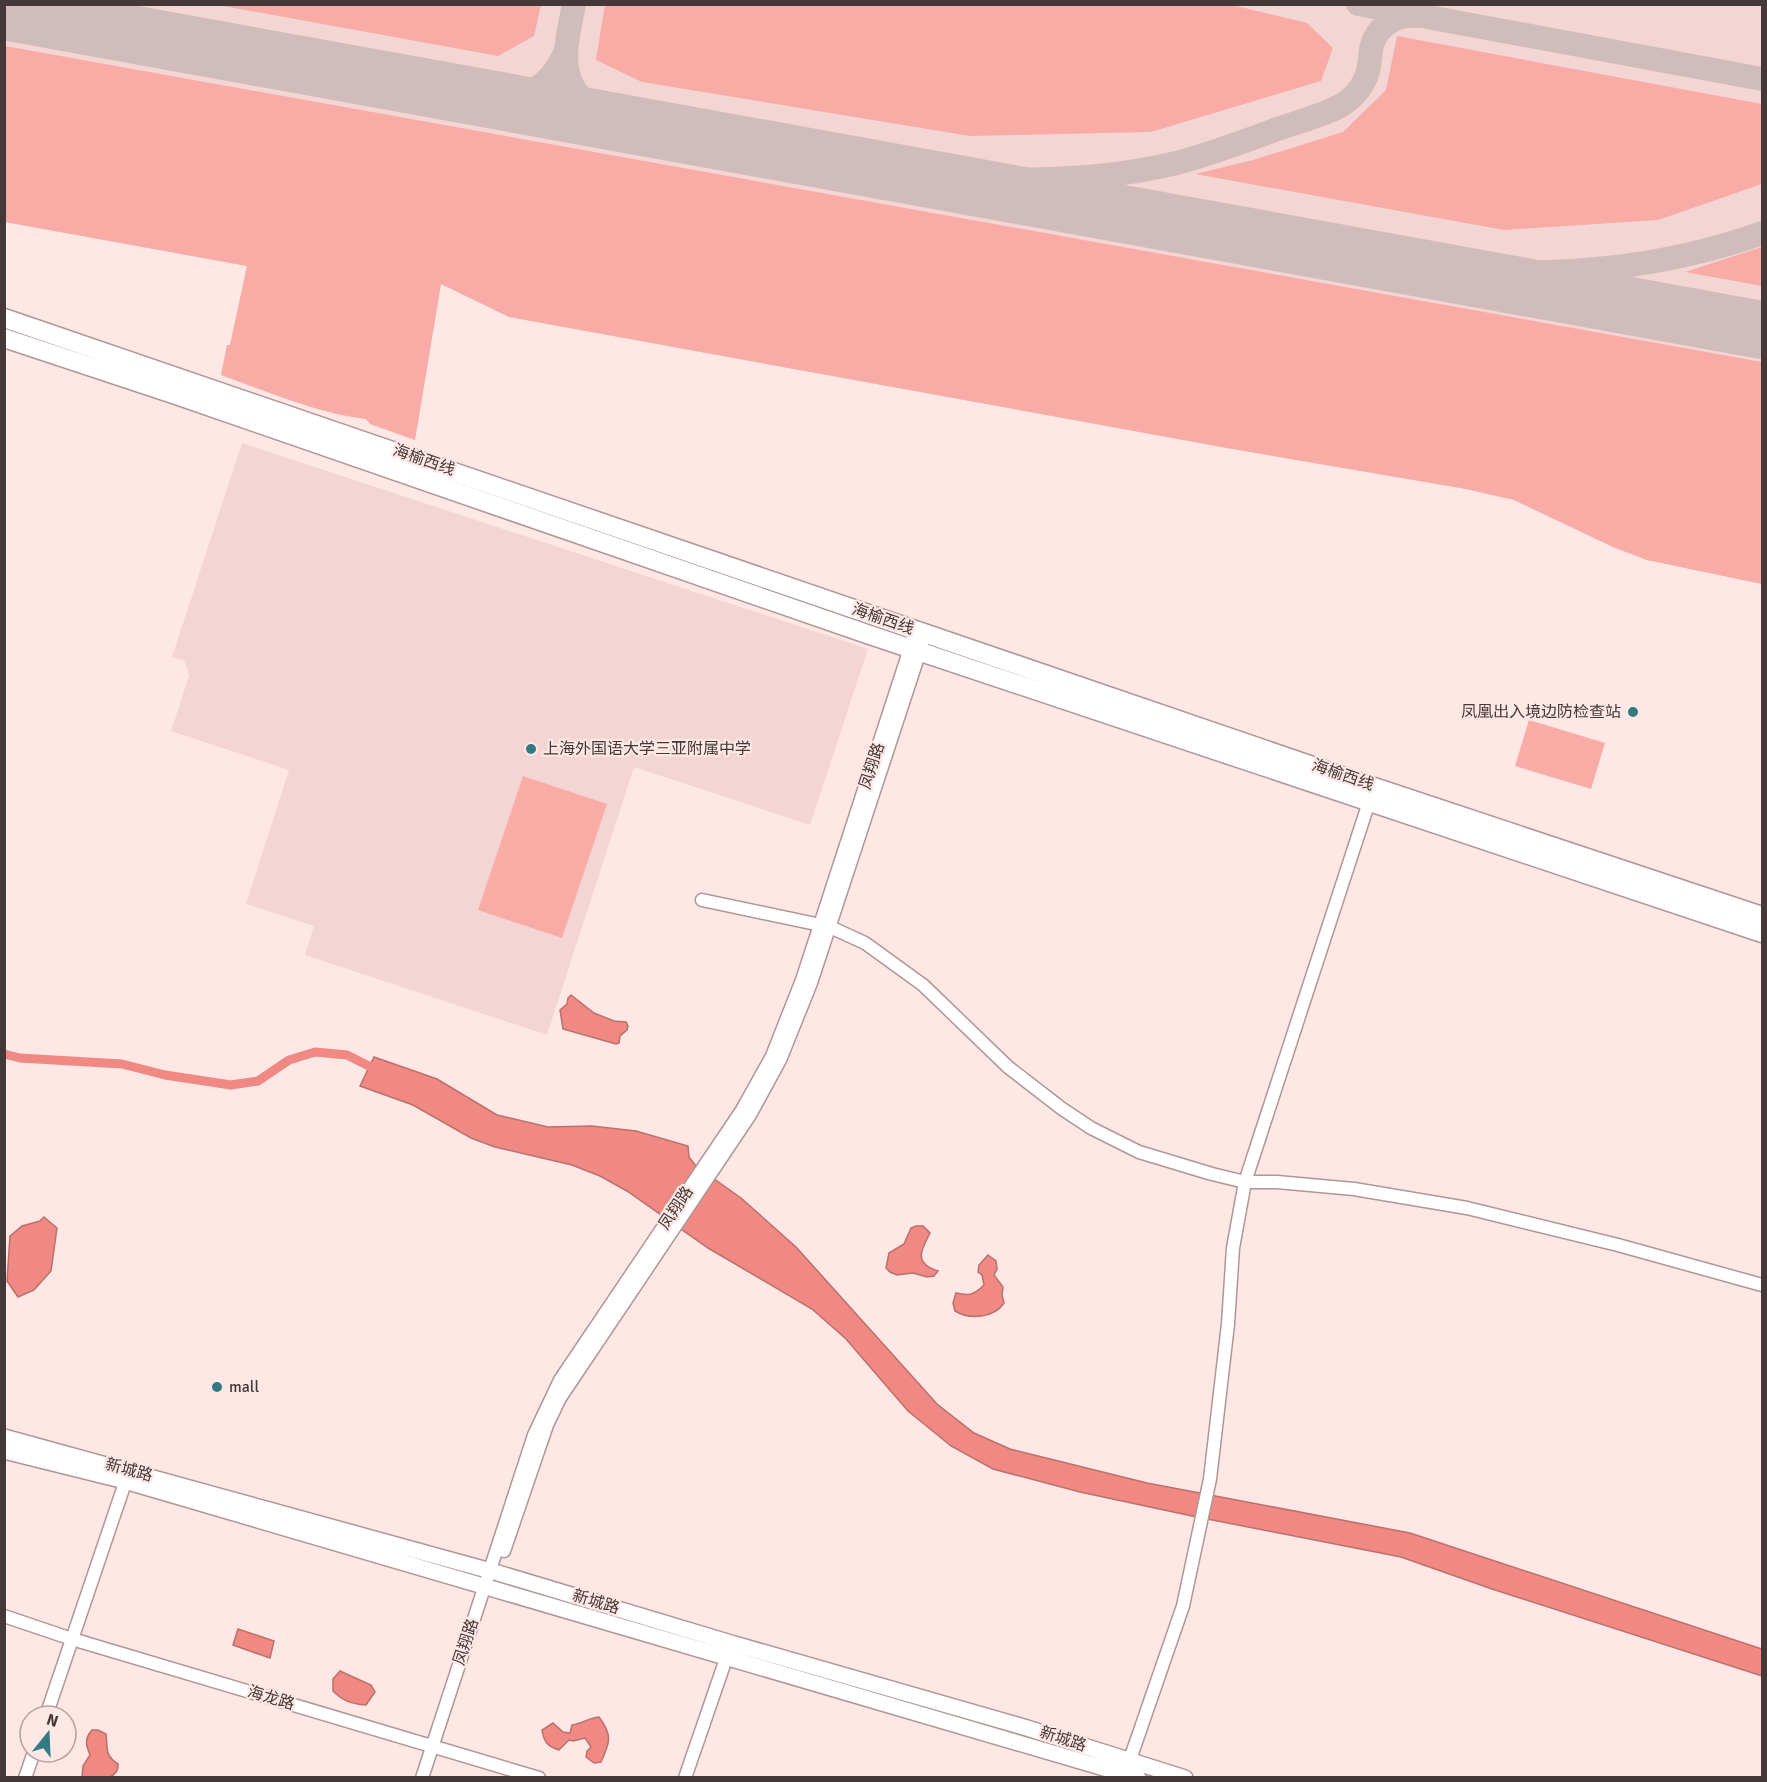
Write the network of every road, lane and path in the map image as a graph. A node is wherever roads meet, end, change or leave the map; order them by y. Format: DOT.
graph roads {
  1 [pos="4,318"];
  2 [pos="4,338"];
  3 [pos="921,632"];
  4 [pos="914,650"];
  5 [pos="1369,802"];
  6 [pos="1614,876"];
  7 [pos="702,900"];
  8 [pos="1762,916"];
  9 [pos="825,926"];
  10 [pos="1762,933"];
  11 [pos="1245,1182"];
  12 [pos="1762,1285"];
  13 [pos="4,1437"];
  14 [pos="4,1451"];
  15 [pos="127,1475"];
  16 [pos="491,1579"];
  17 [pos="4,1616"];
  18 [pos="72,1639"];
  19 [pos="728,1650"];
  20 [pos="50,1704"];
  21 [pos="436,1747"];
  22 [pos="1129,1772"];
  23 [pos="422,1778"];
  24 [pos="429,1778"];
  25 [pos="539,1778"];
  26 [pos="685,1778"];
  27 [pos="1185,1778"];
  1 -- 3 [label="highway, 海榆西线"];
  2 -- 4 [label="highway, 海榆西线"];
  3 -- 4 [label="street, 凤翔路"];
  3 -- 6 [label="highway, 海榆西线"];
  4 -- 5 [label="highway, 海榆西线"];
  4 -- 9 [label="street, 凤翔路"];
  5 -- 6 [label="highway, 海榆西线"];
  5 -- 11 [label="street"];
  6 -- 8 [label="highway, 海榆西线"];
  6 -- 10 [label="highway, 海榆西线"];
  7 -- 9 [label="street"];
  9 -- 11 [label="street"];
  9 -- 16 [label="street, 凤翔路"];
  11 -- 12 [label="street"];
  11 -- 22 [label="street"];
  13 -- 15 [label="main road, 新城路"];
  14 -- 15 [label="main road, 新城路"];
  15 -- 16 [label="main road, 新城路"];
  15 -- 18 [label="street"];
  16 -- 19 [label="main road, 新城路"];
  16 -- 21 [label="street, 凤翔路"];
  17 -- 18 [label="street, 海龙路"];
  18 -- 20 [label="street"];
  18 -- 21 [label="street, 海龙路"];
  19 -- 22 [label="main road, 新城路"];
  19 -- 26 [label="street"];
  21 -- 23 [label="street, 凤翔路"];
  21 -- 24 [label="street, 凤翔路"];
  21 -- 25 [label="street, 海龙路"];
  22 -- 27 [label="main road, 新城路"];
}
